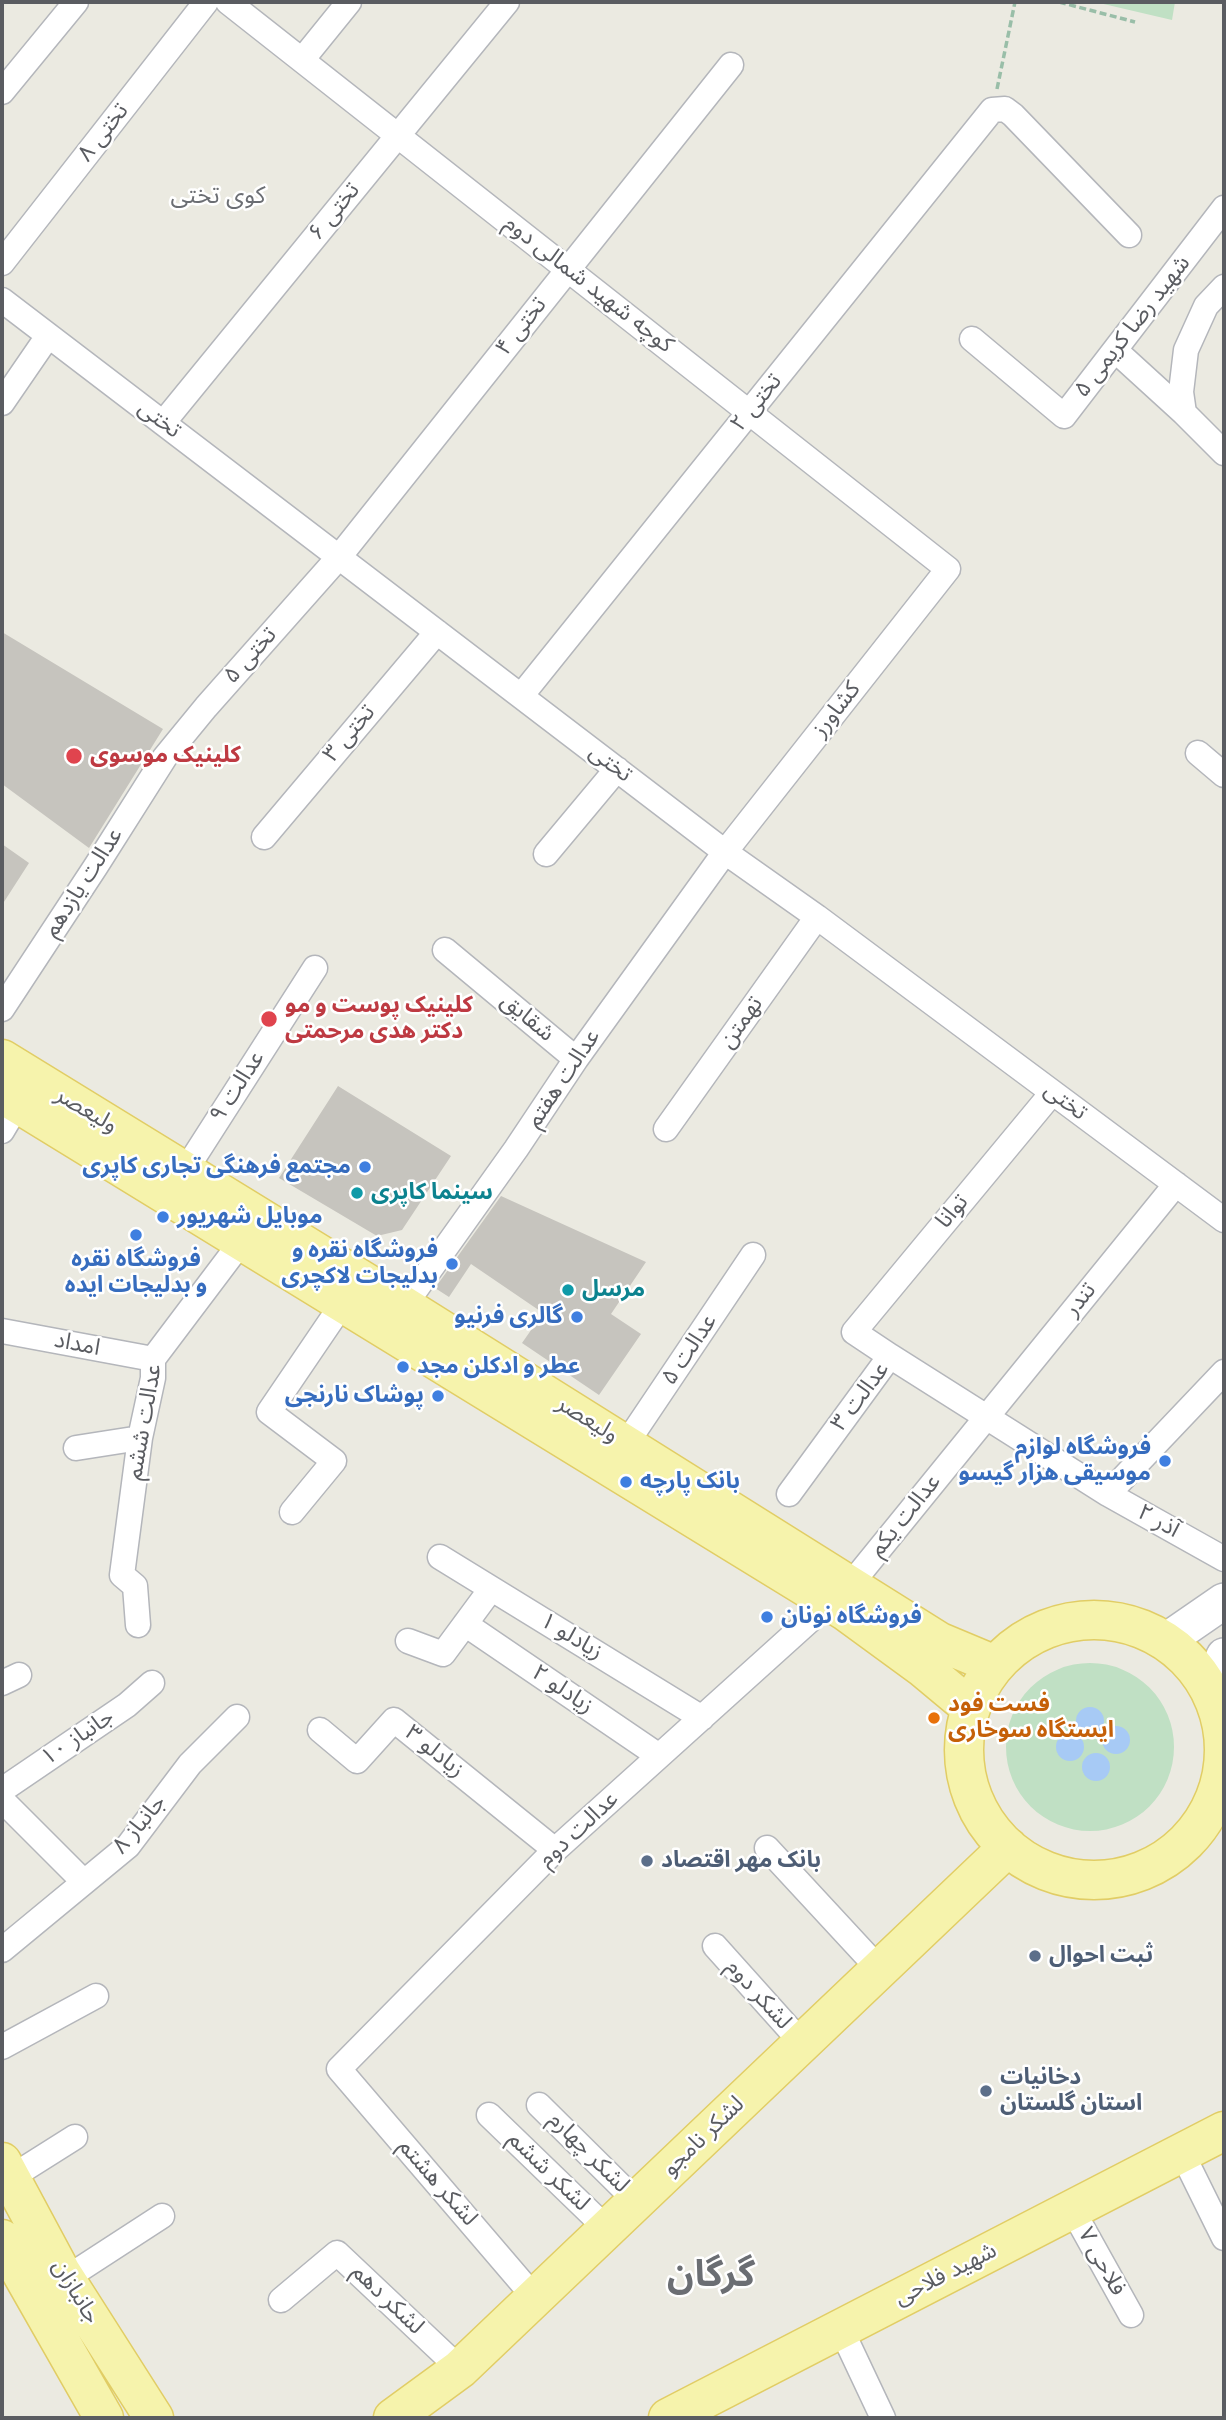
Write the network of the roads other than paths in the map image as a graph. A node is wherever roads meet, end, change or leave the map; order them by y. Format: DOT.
graph roads {
  1 [pos="76,2"];
  2 [pos="206,2"];
  3 [pos="228,2"];
  4 [pos="349,2"];
  5 [pos="507,2"];
  6 [pos="302,60"];
  7 [pos="731,65"];
  8 [pos="2,92"];
  9 [pos="398,136"];
  10 [pos="1224,208"];
  11 [pos="1129,235"];
  12 [pos="2,263"];
  13 [pos="568,270"];
  14 [pos="1224,287"];
  15 [pos="2,300"];
  16 [pos="48,336"];
  17 [pos="972,339"];
  18 [pos="1116,351"];
  19 [pos="2,403"];
  20 [pos="749,412"];
  21 [pos="1184,413"];
  22 [pos="163,423"];
  23 [pos="1224,453"];
  24 [pos="339,557"];
  25 [pos="948,569"];
  26 [pos="437,632"];
  27 [pos="521,696"];
  28 [pos="1198,753"];
  29 [pos="165,757"];
  30 [pos="617,769"];
  31 [pos="1224,775"];
  32 [pos="264,837"];
  33 [pos="726,852"];
  34 [pos="546,855"];
  35 [pos="817,917"];
  36 [pos="445,950"];
  37 [pos="315,968"];
  38 [pos="2,1009"];
  39 [pos="2,1059"];
  40 [pos="576,1059"];
  41 [pos="1052,1093"];
  42 [pos="7,1109"];
  43 [pos="666,1129"];
  44 [pos="185,1171"];
  45 [pos="1175,1184"];
  46 [pos="1224,1220"];
  47 [pos="242,1241"];
  48 [pos="753,1255"];
  49 [pos="343,1303"];
  50 [pos="404,1306"];
  51 [pos="2,1331"];
  52 [pos="890,1356"];
  53 [pos="153,1359"];
  54 [pos="1224,1372"];
  55 [pos="987,1416"];
  56 [pos="141,1438"];
  57 [pos="626,1444"];
  58 [pos="76,1448"];
  59 [pos="789,1494"];
  60 [pos="1108,1494"];
  61 [pos="292,1512"];
  62 [pos="440,1557"];
  63 [pos="1224,1559"];
  64 [pos="491,1589"];
  65 [pos="841,1593"];
  66 [pos="1224,1601"];
  67 [pos="465,1624"];
  68 [pos="138,1625"];
  69 [pos="408,1641"];
  70 [pos="1166,1641"];
  71 [pos="995,1665"];
  72 [pos="1217,1673"];
  73 [pos="152,1683"];
  74 [pos="971,1708"];
  75 [pos="237,1717"];
  76 [pos="702,1717"];
  77 [pos="320,1730"];
  78 [pos="659,1756"];
  79 [pos="2,1790"];
  80 [pos="2,1800"];
  81 [pos="1220,1809"];
  82 [pos="767,1848"];
  83 [pos="555,1850"];
  84 [pos="999,1855"];
  85 [pos="84,1882"];
  86 [pos="715,1947"];
  87 [pos="2,1950"];
  88 [pos="879,1969"];
  89 [pos="96,1996"];
  90 [pos="802,2043"];
  91 [pos="2,2048"];
  92 [pos="339,2069"];
  93 [pos="539,2105"];
  94 [pos="489,2115"];
  95 [pos="1224,2131"];
  96 [pos="75,2137"];
  97 [pos="1182,2153"];
  98 [pos="6,2170"];
  99 [pos="636,2201"];
  100 [pos="1072,2209"];
  101 [pos="162,2216"];
  102 [pos="607,2229"];
  103 [pos="1224,2238"];
  104 [pos="2,2239"];
  105 [pos="65,2279"];
  106 [pos="535,2298"];
  107 [pos="281,2300"];
  108 [pos="1131,2315"];
  109 [pos="841,2329"];
  110 [pos="460,2370"];
  111 [pos="128,2377"];
  112 [pos="98,2407"];
  113 [pos="154,2418"];
  114 [pos="393,2418"];
  115 [pos="425,2418"];
  116 [pos="669,2418"];
  117 [pos="883,2418"];
  1 -- 8 [label="street"];
  2 -- 12 [label="street, تختی ۸"];
  3 -- 6 [label="street, کوچه شهید شمالی دوم"];
  4 -- 6 [label="street"];
  5 -- 9 [label="street, تختی ۶"];
  6 -- 9 [label="street, کوچه شهید شمالی دوم"];
  7 -- 13 [label="street, تختی ۴"];
  9 -- 13 [label="street, کوچه شهید شمالی دوم"];
  9 -- 22 [label="street, تختی ۶"];
  10 -- 18 [label="street, شهید رضا کریمی ۵"];
  11 -- 20 [label="street, تختی ۲"];
  13 -- 20 [label="street, کوچه شهید شمالی دوم"];
  13 -- 24 [label="street, تختی ۴"];
  14 -- 21 [label="street"];
  15 -- 16 [label="street, تختی"];
  16 -- 19 [label="street"];
  16 -- 22 [label="street, تختی"];
  17 -- 18 [label="street, شهید رضا کریمی ۵"];
  18 -- 21 [label="street"];
  20 -- 25 [label="street, کوچه شهید شمالی دوم"];
  20 -- 27 [label="street, تختی ۲"];
  21 -- 23 [label="street"];
  22 -- 24 [label="street, تختی"];
  24 -- 26 [label="street, تختی"];
  24 -- 29 [label="street, ۵ تختی"];
  25 -- 33 [label="street, کشاورز"];
  26 -- 27 [label="street, تختی"];
  26 -- 32 [label="street, تختی ۳"];
  27 -- 30 [label="street, تختی"];
  28 -- 31 [label="street"];
  29 -- 38 [label="street, عدالت یازدهم"];
  30 -- 33 [label="street, تختی"];
  30 -- 34 [label="street"];
  33 -- 35 [label="street, تختی"];
  33 -- 40 [label="street, عدالت هفتم"];
  35 -- 41 [label="street, تختی"];
  35 -- 43 [label="street, تهمتن"];
  36 -- 40 [label="street, شقایق"];
  37 -- 44 [label="street, عدالت ۹"];
  39 -- 44 [label="main road, ولیعصر"];
  40 -- 50 [label="street, عدالت هفتم"];
  41 -- 45 [label="street, تختی"];
  41 -- 52 [label="street, توانا"];
  42 -- 47 [label="main road, ولیعصر"];
  44 -- 50 [label="main road, ولیعصر"];
  45 -- 46 [label="street, تختی"];
  45 -- 55 [label="street, تندر"];
  47 -- 49 [label="main road, ولیعصر"];
  47 -- 53 [label="street, عدالت ششم"];
  48 -- 57 [label="street, عدالت ۵"];
  49 -- 61 [label="street"];
  49 -- 65 [label="main road, ولیعصر"];
  50 -- 57 [label="main road, ولیعصر"];
  51 -- 53 [label="street, امداد"];
  52 -- 55 [label="street, عدالت ۳"];
  52 -- 59 [label="street, عدالت ۳"];
  53 -- 56 [label="street, عدالت ششم"];
  54 -- 60 [label="street"];
  55 -- 60 [label="street, ۲ آذر"];
  55 -- 65 [label="street, عدالت یکم"];
  56 -- 58 [label="street"];
  56 -- 68 [label="street, عدالت ششم"];
  57 -- 65 [label="main road, ولیعصر"];
  60 -- 63 [label="street, ۲ آذر"];
  62 -- 64 [label="street, زیادلو ۱"];
  64 -- 67 [label="street"];
  64 -- 76 [label="street, زیادلو ۱"];
  65 -- 71 [label="main road, ولیعصر"];
  65 -- 74 [label="main road, ولیعصر"];
  65 -- 76 [label="street, عدالت دوم"];
  66 -- 70 [label="main road"];
  67 -- 69 [label="street"];
  67 -- 78 [label="street, زیادلو ۲"];
  70 -- 71 [label="main road"];
  70 -- 72 [label="main road"];
  71 -- 74 [label="main road"];
  72 -- 81 [label="main road"];
  73 -- 79 [label="street, ۱۰ جانباز"];
  74 -- 84 [label="main road"];
  75 -- 85 [label="street, جانباز ۸"];
  76 -- 78 [label="street, عدالت دوم"];
  77 -- 83 [label="street, زیادلو ۳"];
  78 -- 83 [label="street, عدالت دوم"];
  80 -- 85 [label="street"];
  81 -- 84 [label="main road"];
  82 -- 88 [label="street"];
  83 -- 92 [label="street, عدالت دوم"];
  84 -- 88 [label="main road, لشکر نامجو"];
  85 -- 87 [label="street, جانباز ۸"];
  86 -- 90 [label="street, لشکر دوم"];
  88 -- 90 [label="main road, لشکر نامجو"];
  89 -- 91 [label="street"];
  90 -- 99 [label="main road, لشکر نامجو"];
  92 -- 106 [label="street, لشکر هشتم"];
  93 -- 99 [label="street, لشکر چهارم"];
  94 -- 102 [label="street, لشکر ششم"];
  95 -- 97 [label="main road, شهید فلاحی"];
  96 -- 98 [label="street"];
  97 -- 100 [label="main road, شهید فلاحی"];
  97 -- 103 [label="street"];
  98 -- 105 [label="main road, جانبازان"];
  99 -- 102 [label="main road, لشکر نامجو"];
  100 -- 108 [label="street, ۷ فلاحی"];
  100 -- 109 [label="main road, شهید فلاحی"];
  101 -- 105 [label="street"];
  102 -- 106 [label="main road, لشکر نامجو"];
  104 -- 112 [label="main road, جانبازان"];
  105 -- 111 [label="main road, جانبازان"];
  106 -- 110 [label="main road, لشکر نامجو"];
  107 -- 110 [label="street, لشکر دهم"];
  109 -- 116 [label="main road, شهید فلاحی"];
  109 -- 117 [label="street"];
  110 -- 114 [label="main road, لشکر نامجو"];
  110 -- 115 [label="main road"];
  111 -- 112 [label="main road"];
  111 -- 113 [label="main road, جانبازان"];
}
